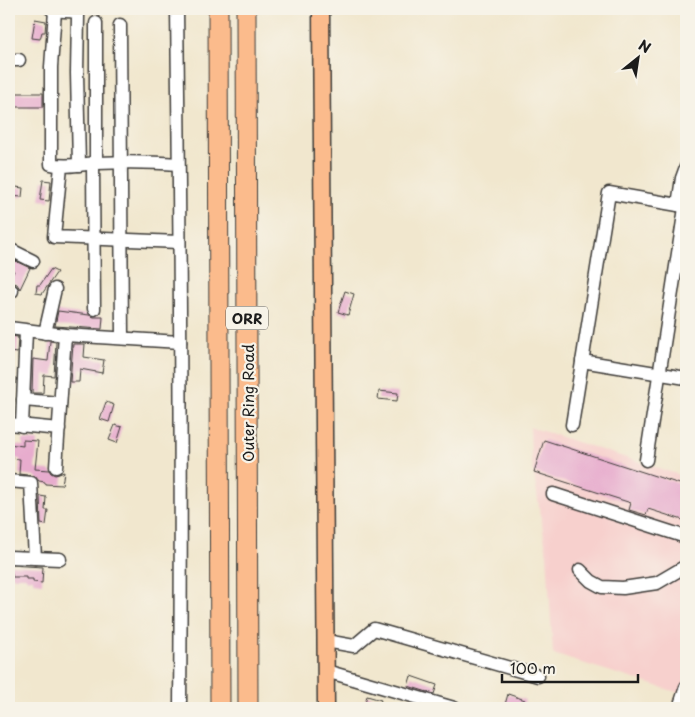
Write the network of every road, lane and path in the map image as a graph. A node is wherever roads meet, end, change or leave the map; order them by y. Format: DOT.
graph roads {
  1 [pos="177,9"];
  2 [pos="218,9"];
  3 [pos="246,9"];
  4 [pos="321,9"];
  5 [pos="53,10"];
  6 [pos="96,22"];
  7 [pos="120,25"];
  8 [pos="121,163"];
  9 [pos="94,164"];
  10 [pos="178,164"];
  11 [pos="79,165"];
  12 [pos="61,166"];
  13 [pos="686,167"];
  14 [pos="683,207"];
  15 [pos="93,239"];
  16 [pos="121,240"];
  17 [pos="179,242"];
  18 [pos="9,249"];
  19 [pos="32,260"];
  20 [pos="55,289"];
  21 [pos="94,309"];
  22 [pos="9,328"];
  23 [pos="26,331"];
  24 [pos="45,333"];
  25 [pos="65,335"];
  26 [pos="122,338"];
  27 [pos="180,342"];
  28 [pos="582,361"];
  29 [pos="659,374"];
  30 [pos="686,378"];
  31 [pos="23,400"];
  32 [pos="60,403"];
  33 [pos="9,424"];
  34 [pos="572,425"];
  35 [pos="22,426"];
  36 [pos="58,430"];
  37 [pos="646,460"];
  38 [pos="56,467"];
  39 [pos="9,481"];
  40 [pos="553,494"];
  41 [pos="686,537"];
  42 [pos="9,557"];
  43 [pos="36,558"];
  44 [pos="60,559"];
  45 [pos="686,566"];
  46 [pos="580,570"];
  47 [pos="326,641"];
  48 [pos="326,670"];
  49 [pos="538,676"];
  50 [pos="686,687"];
  51 [pos="180,708"];
  52 [pos="220,708"];
  53 [pos="248,708"];
  54 [pos="326,708"];
  55 [pos="454,708"];
  56 [pos="679,708"];
  1 -- 10 [label="street"];
  2 -- 52 [label="highway, Outer Ring Road / ORR"];
  3 -- 53 [label="highway, Outer Ring Road / ORR"];
  4 -- 47 [label="main road"];
  5 -- 11 [label="street"];
  5 -- 12 [label="street"];
  6 -- 9 [label="street"];
  7 -- 8 [label="street"];
  8 -- 9 [label="street"];
  8 -- 10 [label="street"];
  8 -- 16 [label="street"];
  9 -- 11 [label="street"];
  9 -- 15 [label="street"];
  10 -- 17 [label="street"];
  11 -- 12 [label="street"];
  12 -- 15 [label="street"];
  13 -- 14 [label="street"];
  14 -- 28 [label="street"];
  14 -- 29 [label="street"];
  15 -- 16 [label="street"];
  15 -- 21 [label="street"];
  16 -- 17 [label="street"];
  16 -- 26 [label="street"];
  17 -- 27 [label="street"];
  18 -- 19 [label="street"];
  20 -- 24 [label="street"];
  22 -- 23 [label="street"];
  23 -- 24 [label="street"];
  23 -- 31 [label="street"];
  24 -- 25 [label="street"];
  25 -- 26 [label="street"];
  25 -- 32 [label="street"];
  26 -- 27 [label="street"];
  27 -- 51 [label="street"];
  28 -- 29 [label="street"];
  28 -- 34 [label="street"];
  29 -- 30 [label="street"];
  29 -- 37 [label="street"];
  31 -- 32 [label="street"];
  31 -- 35 [label="street"];
  32 -- 36 [label="street"];
  33 -- 35 [label="street"];
  35 -- 36 [label="street"];
  36 -- 38 [label="street"];
  39 -- 43 [label="street"];
  40 -- 41 [label="street"];
  42 -- 43 [label="street"];
  43 -- 44 [label="street"];
  45 -- 46 [label="street"];
  47 -- 48 [label="main road"];
  47 -- 49 [label="street"];
  48 -- 54 [label="main road"];
  48 -- 55 [label="street"];
  50 -- 56 [label="street"];
}
